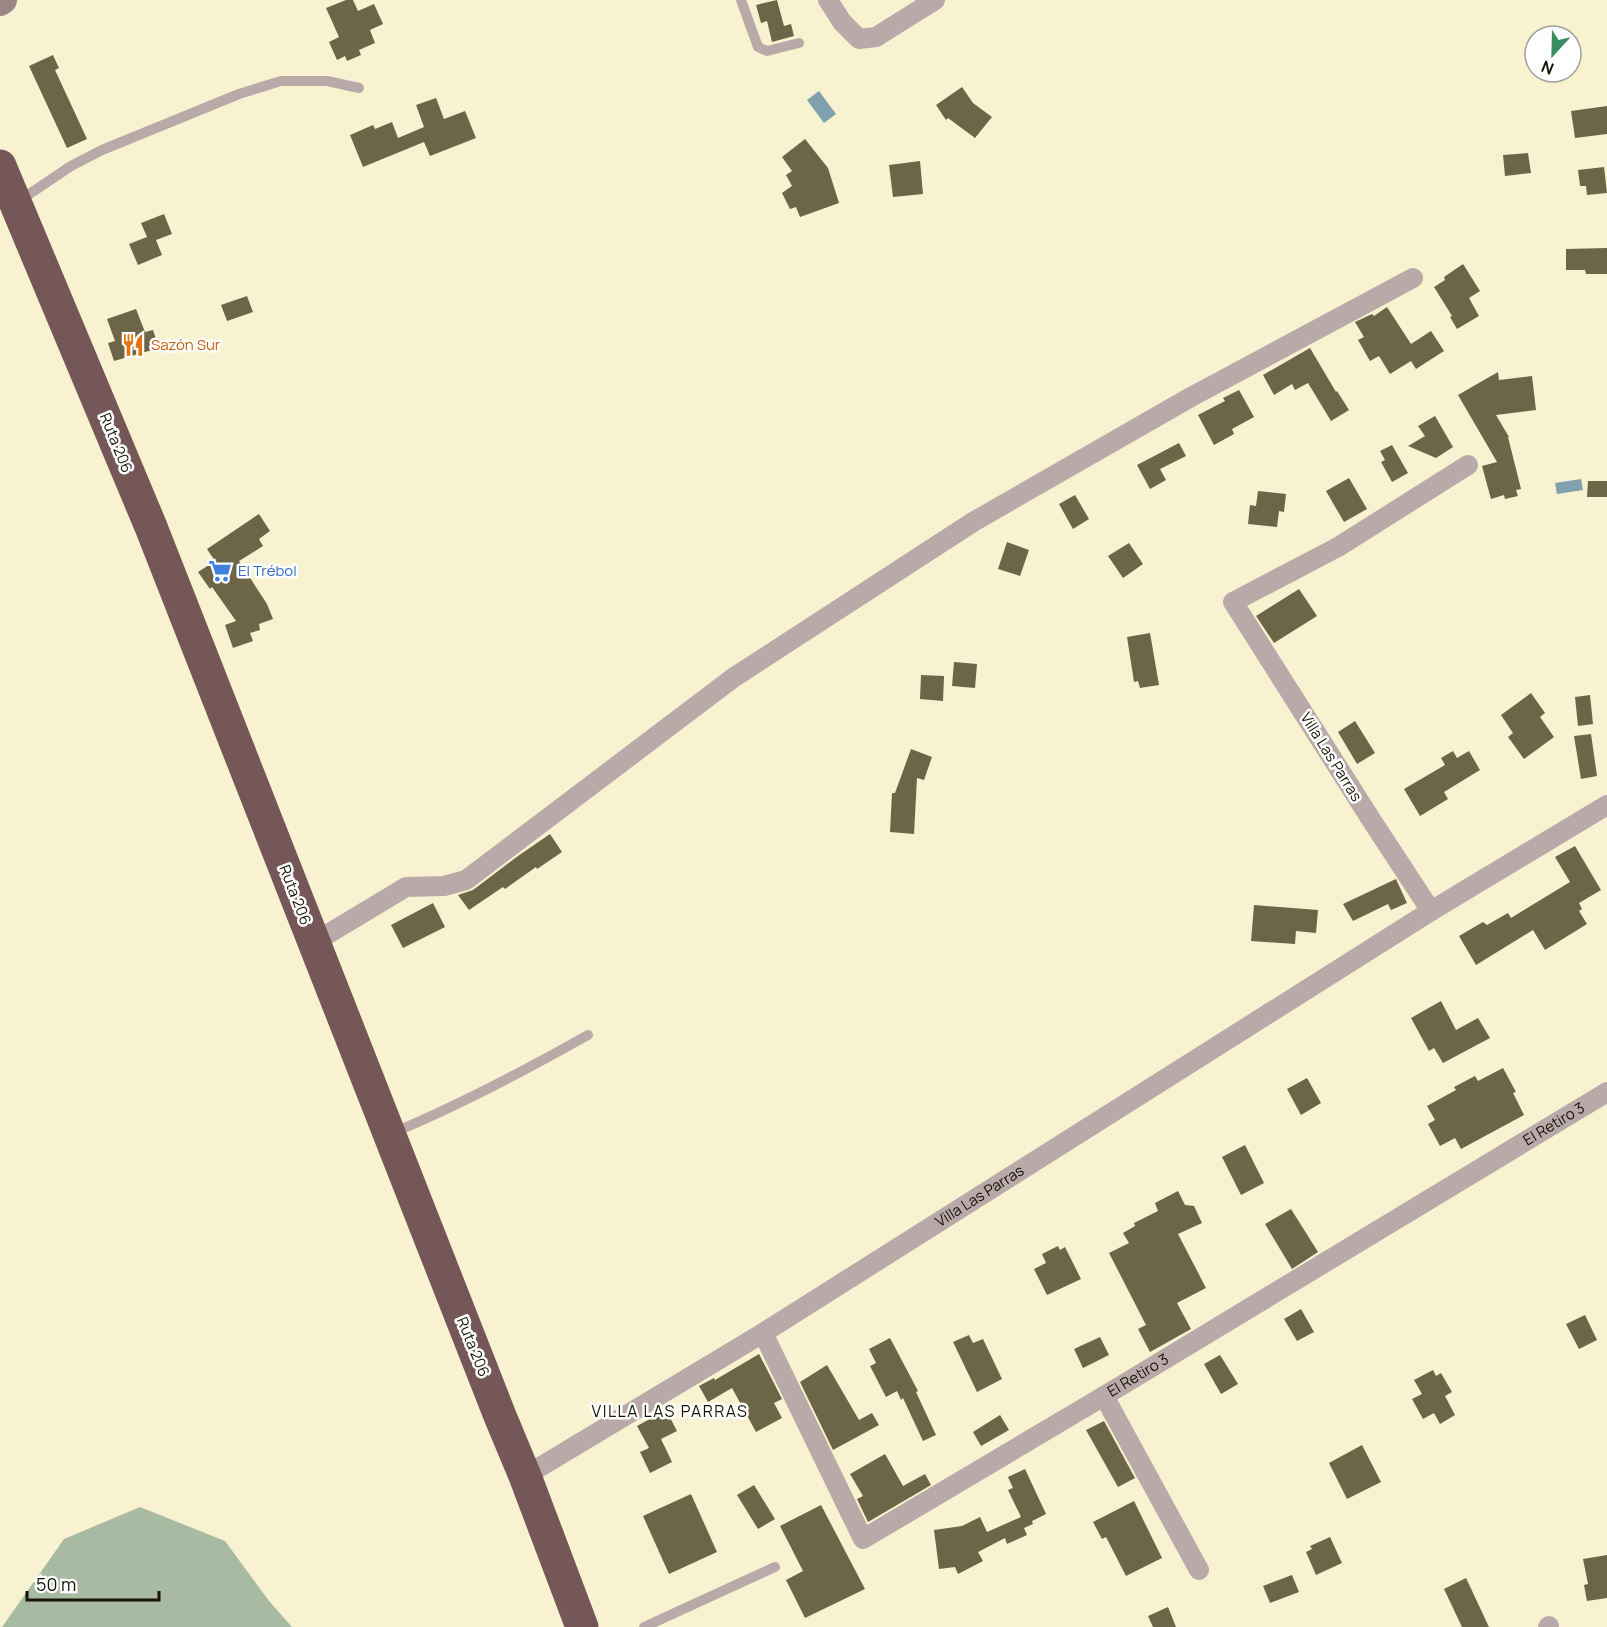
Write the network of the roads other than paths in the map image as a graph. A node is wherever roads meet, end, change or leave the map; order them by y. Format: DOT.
graph roads {
  1 [pos="741,0"];
  2 [pos="828,0"];
  3 [pos="935,0"];
  4 [pos="799,43"];
  5 [pos="359,88"];
  6 [pos="0,166"];
  7 [pos="16,202"];
  8 [pos="1413,278"];
  9 [pos="1468,465"];
  10 [pos="1607,805"];
  11 [pos="1431,911"];
  12 [pos="313,943"];
  13 [pos="588,1035"];
  14 [pos="1607,1092"];
  15 [pos="389,1134"];
  16 [pos="764,1333"];
  17 [pos="1104,1396"];
  18 [pos="525,1476"];
  19 [pos="775,1567"];
  20 [pos="1199,1570"];
  21 [pos="582,1627"];
  22 [pos="644,1627"];
  1 -- 4 [label="lane"];
  2 -- 3 [label="street"];
  5 -- 7 [label="lane"];
  6 -- 7 [label="highway, Ruta 206"];
  7 -- 12 [label="highway, Ruta 206"];
  8 -- 12 [label="street"];
  9 -- 11 [label="street, Villa Las Parras"];
  10 -- 11 [label="street, Villa Las Parras"];
  11 -- 16 [label="street, Villa Las Parras"];
  12 -- 15 [label="highway, Ruta 206"];
  13 -- 15 [label="lane"];
  14 -- 17 [label="street, El Retiro 3"];
  15 -- 18 [label="highway, Ruta 206"];
  16 -- 17 [label="street, El Retiro 3"];
  16 -- 18 [label="street, Villa Las Parras"];
  17 -- 20 [label="street"];
  18 -- 21 [label="highway, Ruta 206"];
  19 -- 22 [label="lane"];
}
